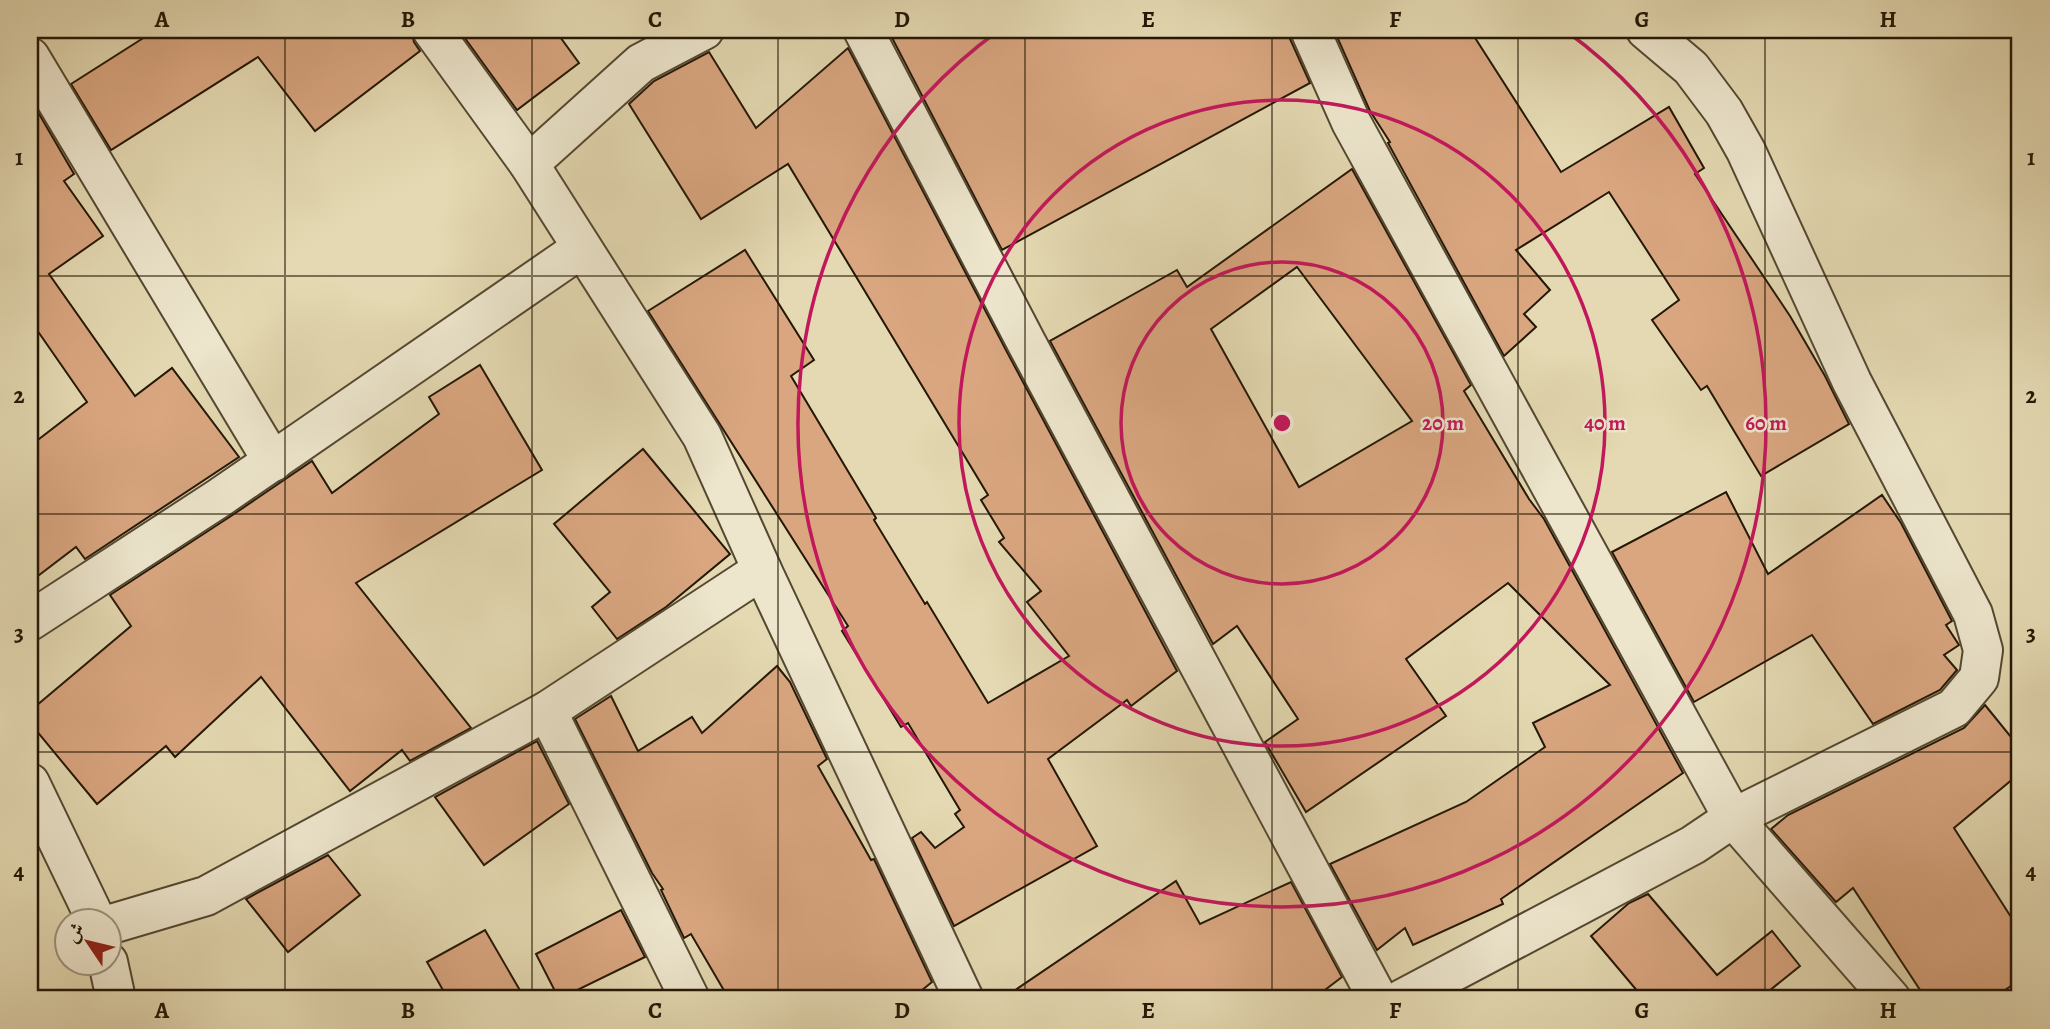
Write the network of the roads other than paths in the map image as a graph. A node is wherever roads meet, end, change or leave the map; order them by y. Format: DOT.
graph roads {
  1 [pos="432,30"];
  2 [pos="704,30"];
  3 [pos="863,30"];
  4 [pos="1310,30"];
  5 [pos="1646,30"];
  6 [pos="30,57"];
  7 [pos="529,164"];
  8 [pos="582,248"];
  9 [pos="273,462"];
  10 [pos="762,570"];
  11 [pos="30,621"];
  12 [pos="547,711"];
  13 [pos="30,783"];
  14 [pos="1733,818"];
  15 [pos="89,906"];
  16 [pos="122,921"];
  17 [pos="111,976"];
  18 [pos="116,999"];
  19 [pos="691,999"];
  20 [pos="964,999"];
  21 [pos="1378,999"];
  22 [pos="1402,999"];
  23 [pos="1891,999"];
  1 -- 7 [label="street"];
  2 -- 7 [label="street"];
  3 -- 21 [label="street"];
  4 -- 14 [label="street"];
  5 -- 14 [label="street"];
  6 -- 9 [label="street"];
  7 -- 8 [label="street"];
  8 -- 9 [label="street"];
  8 -- 10 [label="street"];
  9 -- 11 [label="street"];
  10 -- 12 [label="street"];
  10 -- 20 [label="street"];
  12 -- 16 [label="street"];
  12 -- 19 [label="street"];
  13 -- 15 [label="street"];
  14 -- 22 [label="street"];
  14 -- 23 [label="street"];
  17 -- 18 [label="street"];
}
